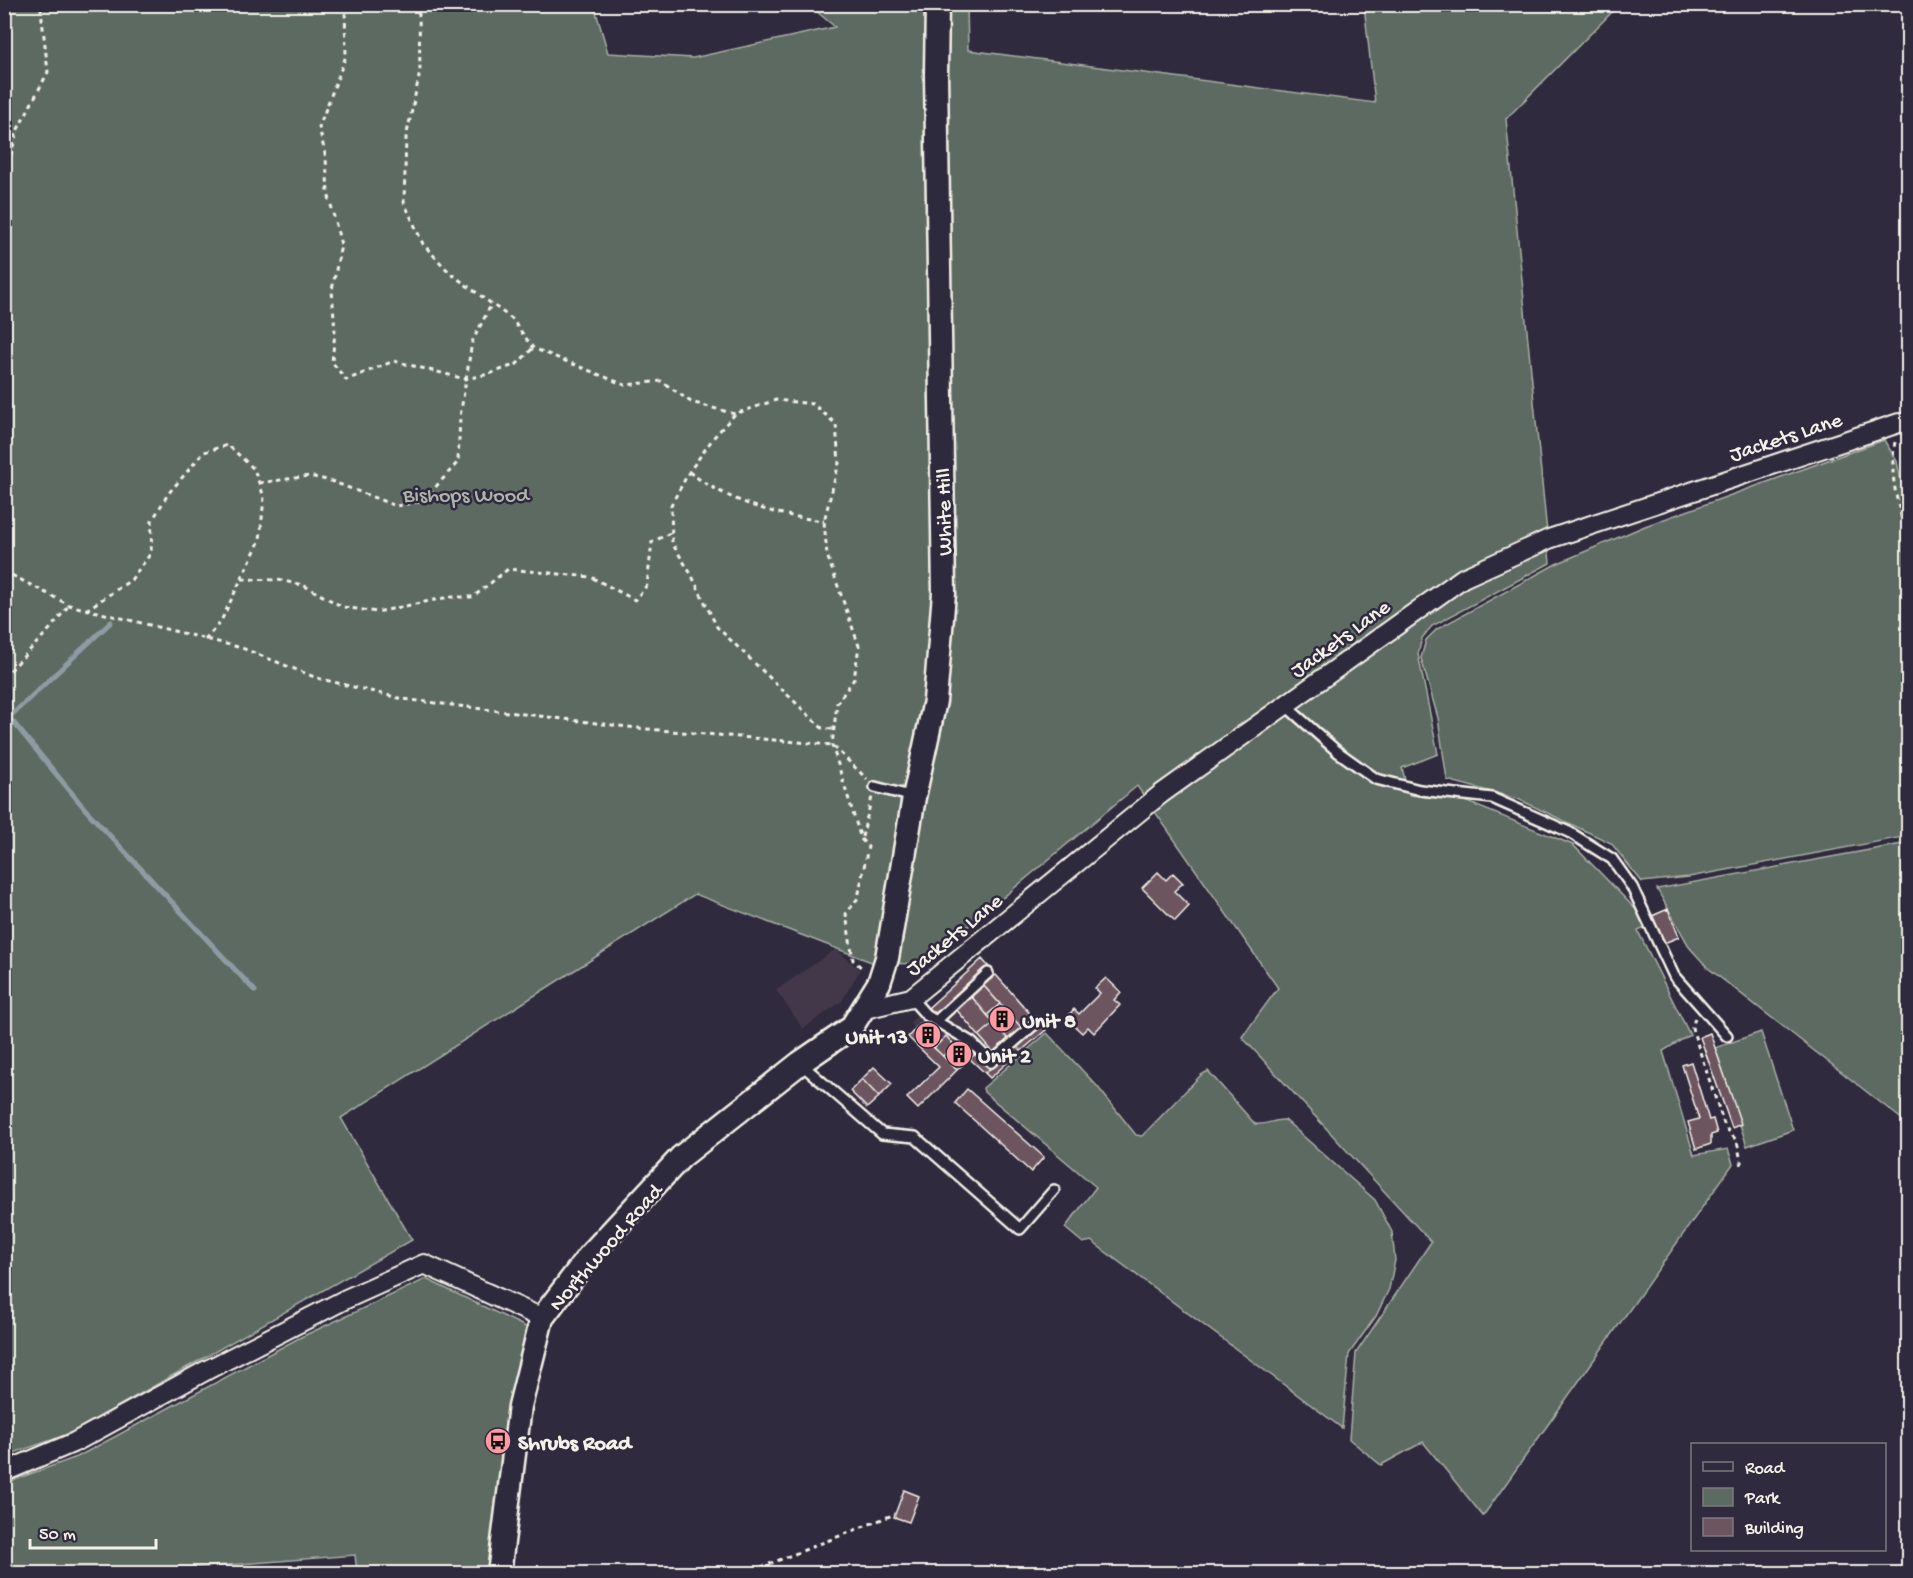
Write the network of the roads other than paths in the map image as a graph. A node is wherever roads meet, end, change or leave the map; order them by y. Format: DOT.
graph roads {
  1 [pos="937,4"];
  2 [pos="1904,423"];
  3 [pos="1285,705"];
  4 [pos="875,787"];
  5 [pos="914,797"];
  6 [pos="988,973"];
  7 [pos="911,998"];
  8 [pos="865,1010"];
  9 [pos="936,1021"];
  10 [pos="1036,1023"];
  11 [pos="1727,1036"];
  12 [pos="800,1063"];
  13 [pos="1054,1190"];
  14 [pos="542,1318"];
  15 [pos="4,1472"];
  16 [pos="499,1574"];
  1 -- 5 [label="street, White Hill"];
  2 -- 3 [label="street, Jackets Lane"];
  3 -- 7 [label="street, Jackets Lane"];
  3 -- 11 [label="lane"];
  4 -- 5 [label="lane"];
  5 -- 8 [label="street, White Hill"];
  6 -- 9 [label="lane"];
  7 -- 8 [label="street, Jackets Lane"];
  7 -- 9 [label="lane"];
  8 -- 12 [label="street, Northwood Road"];
  9 -- 10 [label="lane"];
  12 -- 13 [label="lane"];
  12 -- 14 [label="street, Northwood Road"];
  14 -- 15 [label="street"];
  14 -- 16 [label="street, Northwood Road"];
}
